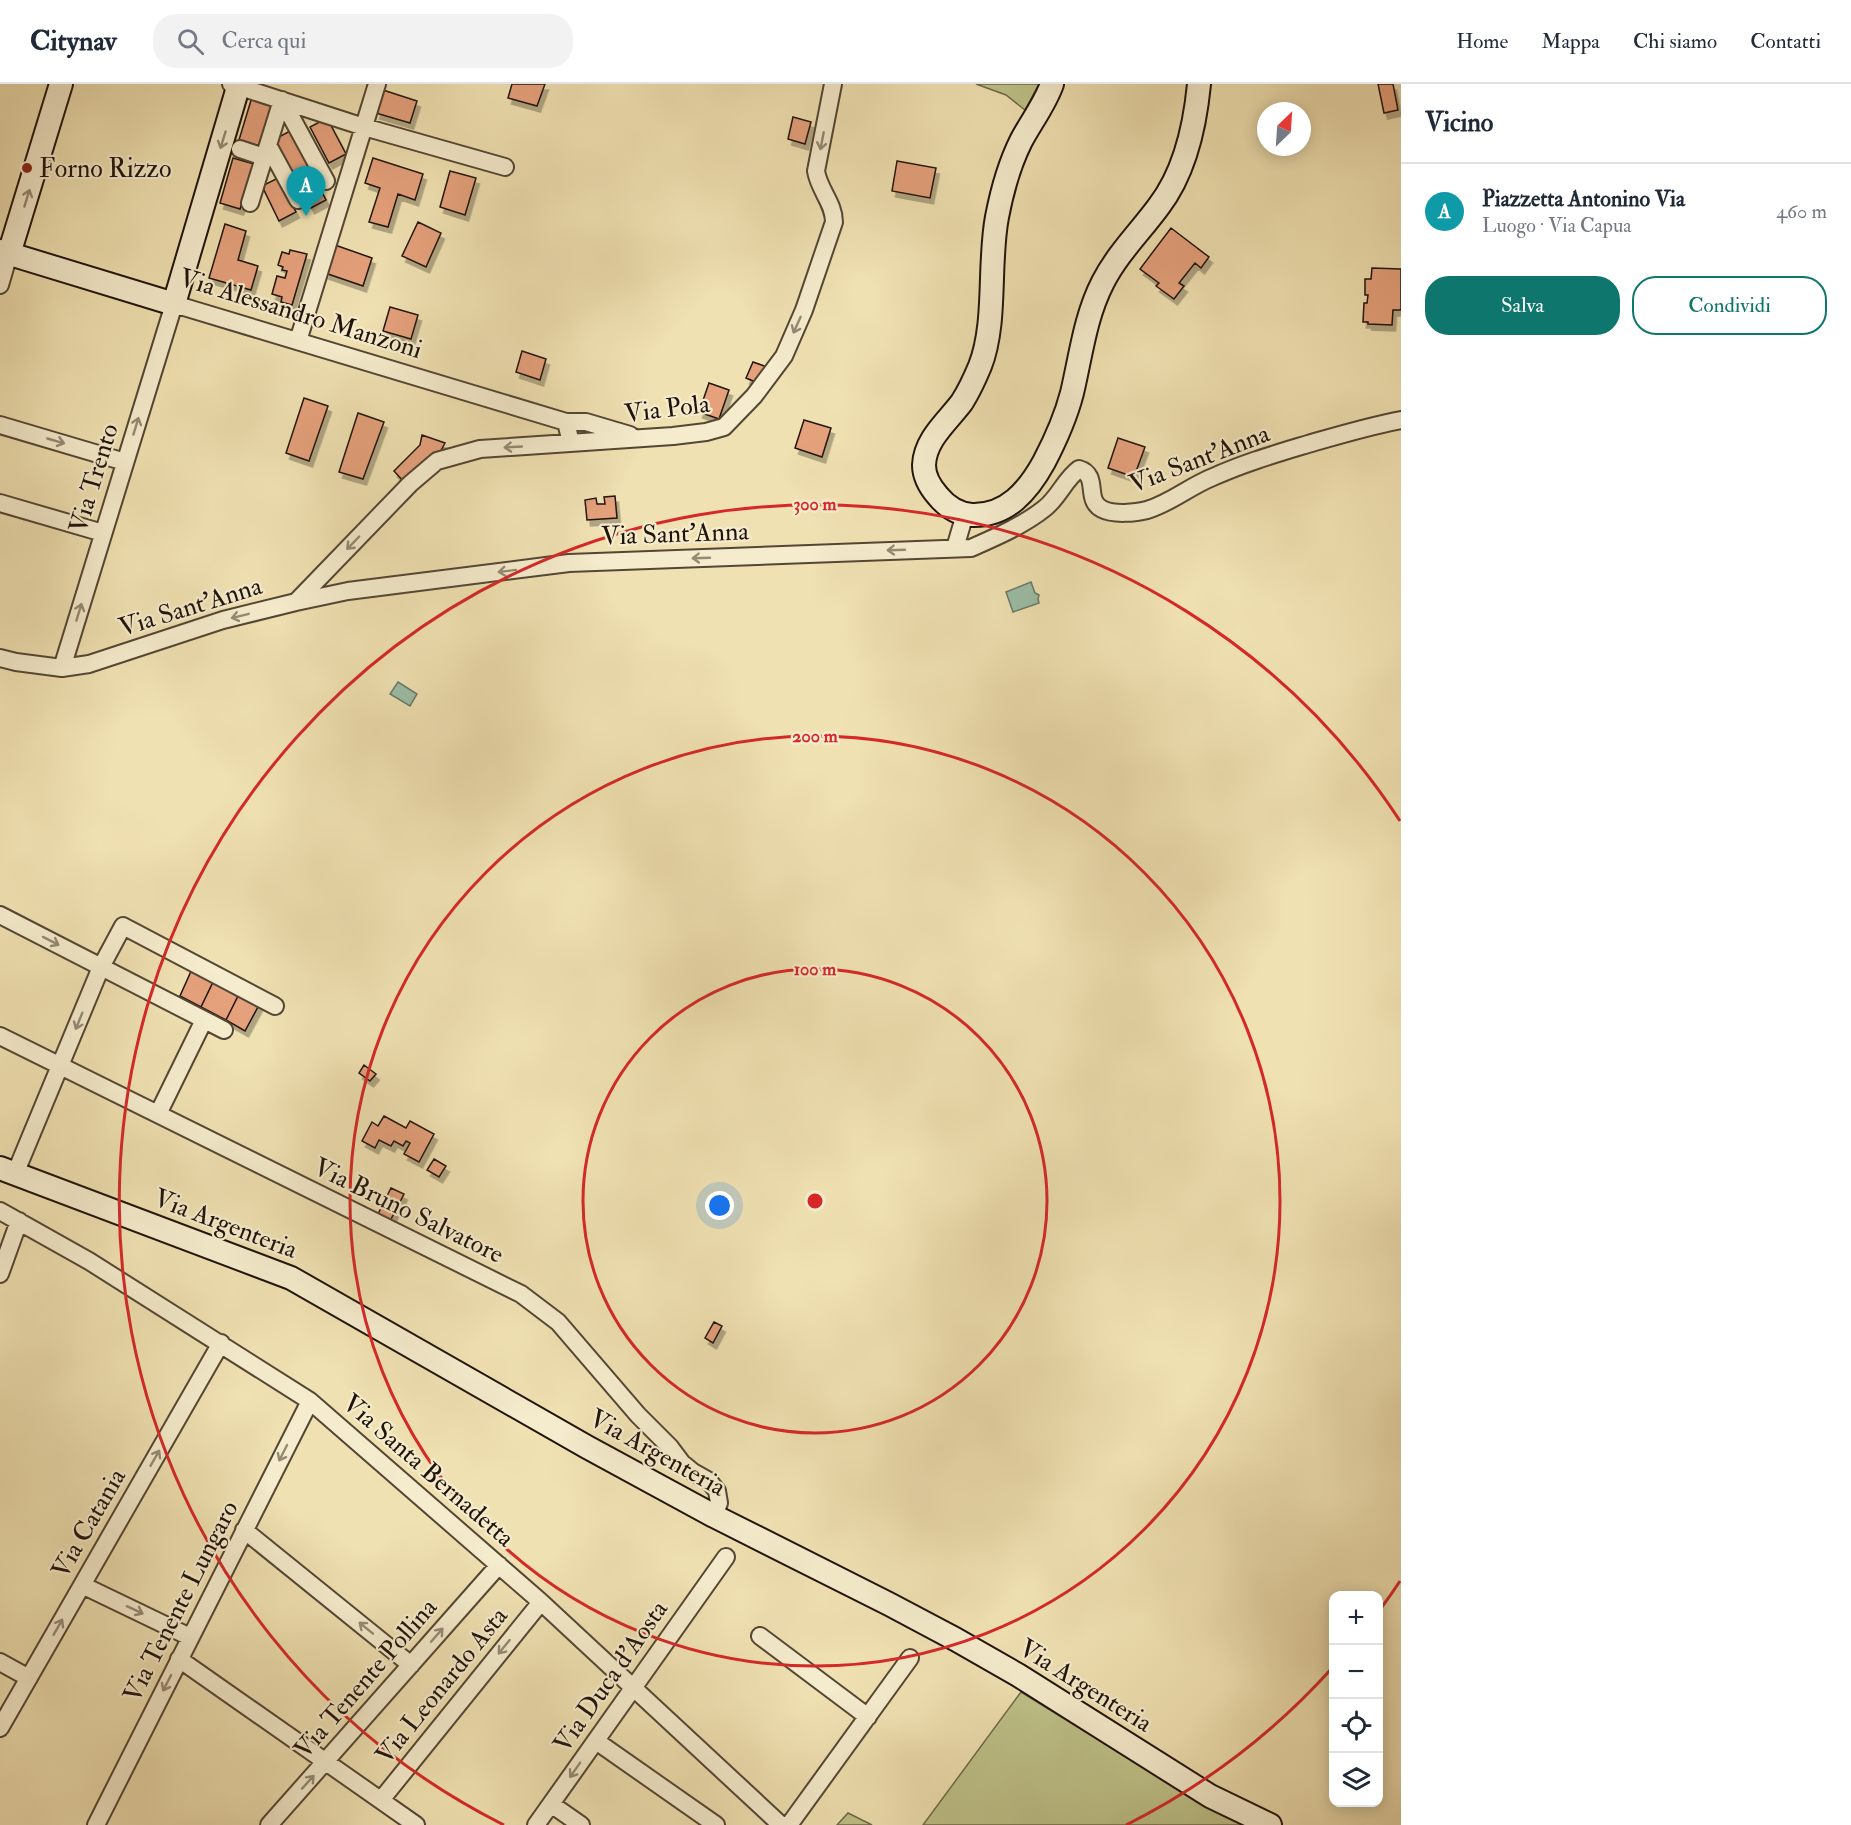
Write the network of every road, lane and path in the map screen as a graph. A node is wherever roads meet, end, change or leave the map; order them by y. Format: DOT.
graph roads {
  1 [pos="61,84"];
  2 [pos="377,84"];
  3 [pos="833,84"];
  4 [pos="1052,84"];
  5 [pos="1199,84"];
  6 [pos="236,85"];
  7 [pos="282,100"];
  8 [pos="364,127"];
  9 [pos="240,149"];
  10 [pos="266,151"];
  11 [pos="505,167"];
  12 [pos="326,181"];
  13 [pos="298,200"];
  14 [pos="250,203"];
  15 [pos="5,252"];
  16 [pos="0,285"];
  17 [pos="174,304"];
  18 [pos="298,341"];
  19 [pos="1401,420"];
  20 [pos="566,422"];
  21 [pos="0,425"];
  22 [pos="643,438"];
  23 [pos="572,443"];
  24 [pos="125,462"];
  25 [pos="0,503"];
  26 [pos="965,514"];
  27 [pos="103,533"];
  28 [pos="955,548"];
  29 [pos="296,602"];
  30 [pos="0,658"];
  31 [pos="62,668"];
  32 [pos="0,915"];
  33 [pos="101,967"];
  34 [pos="275,1006"];
  35 [pos="204,1020"];
  36 [pos="224,1030"];
  37 [pos="0,1036"];
  38 [pos="61,1066"];
  39 [pos="158,1114"];
  40 [pos="8,1171"];
  41 [pos="0,1211"];
  42 [pos="19,1221"];
  43 [pos="0,1274"];
  44 [pos="221,1343"];
  45 [pos="309,1401"];
  46 [pos="714,1516"];
  47 [pos="244,1530"];
  48 [pos="726,1557"];
  49 [pos="499,1564"];
  50 [pos="82,1585"];
  51 [pos="541,1602"];
  52 [pos="760,1636"];
  53 [pos="190,1637"];
  54 [pos="910,1658"];
  55 [pos="179,1659"];
  56 [pos="0,1662"];
  57 [pos="411,1665"];
  58 [pos="29,1678"];
  59 [pos="633,1688"];
  60 [pos="868,1717"];
  61 [pos="0,1728"];
  62 [pos="596,1741"];
  63 [pos="326,1762"];
  64 [pos="381,1800"];
  65 [pos="551,1804"];
  66 [pos="96,1825"];
  67 [pos="269,1825"];
  68 [pos="416,1825"];
  69 [pos="536,1825"];
  70 [pos="580,1825"];
  71 [pos="716,1825"];
  72 [pos="781,1825"];
  73 [pos="789,1825"];
  74 [pos="1270,1825"];
  15 -- 1 [label="main road, one-way"];
  2 -- 8 [label="street"];
  3 -- 22 [label="street, Via Pola, one-way"];
  4 -- 26 [label="main road"];
  5 -- 26 [label="main road"];
  6 -- 7 [label="street"];
  6 -- 17 [label="main road, one-way"];
  7 -- 8 [label="street"];
  7 -- 10 [label="street"];
  7 -- 12 [label="street"];
  8 -- 11 [label="street"];
  8 -- 18 [label="street"];
  9 -- 10 [label="street"];
  10 -- 13 [label="street"];
  10 -- 14 [label="street"];
  15 -- 16 [label="street"];
  15 -- 17 [label="main road, Via Alessandro Manzoni"];
  17 -- 18 [label="street, Via Alessandro Manzoni"];
  24 -- 17 [label="street, Via Trento, one-way"];
  18 -- 20 [label="street, Via Alessandro Manzoni"];
  19 -- 28 [label="street, Via Sant'Anna"];
  20 -- 22 [label="street, Via Alessandro Manzoni"];
  20 -- 23 [label="street"];
  21 -- 24 [label="street, one-way"];
  22 -- 23 [label="street, Via Pola"];
  23 -- 29 [label="street, Via Pola, one-way"];
  24 -- 27 [label="street, Via Trento"];
  25 -- 27 [label="street"];
  26 -- 28 [label="street"];
  31 -- 27 [label="street, Via Trento, one-way"];
  28 -- 29 [label="street, Via Sant'Anna, one-way"];
  29 -- 31 [label="street, Via Sant'Anna, one-way"];
  30 -- 31 [label="street, Via Sant'Anna"];
  32 -- 33 [label="street, one-way"];
  33 -- 34 [label="street"];
  33 -- 35 [label="street"];
  33 -- 38 [label="street, one-way"];
  35 -- 36 [label="street"];
  35 -- 39 [label="street"];
  37 -- 38 [label="street, Via Bruno Salvatore"];
  38 -- 39 [label="street, Via Bruno Salvatore"];
  38 -- 40 [label="street"];
  39 -- 46 [label="street, Via Bruno Salvatore"];
  40 -- 46 [label="main road, Via Argenteria"];
  41 -- 42 [label="street, Via Santa Bernadetta"];
  42 -- 43 [label="street"];
  42 -- 44 [label="street, Via Santa Bernadetta"];
  44 -- 45 [label="street, Via Santa Bernadetta"];
  50 -- 44 [label="street, Via Catania, one-way"];
  45 -- 47 [label="street, Via Tenente Lungaro, one-way"];
  45 -- 49 [label="street, Via Santa Bernadetta"];
  46 -- 74 [label="main road, Via Argenteria"];
  47 -- 53 [label="street, Via Tenente Lungaro"];
  57 -- 47 [label="street, one-way"];
  48 -- 59 [label="street, Via Duca d'Aosta"];
  49 -- 51 [label="street, Via Santa Bernadetta"];
  57 -- 49 [label="street, Via Tenente Pollina, one-way"];
  50 -- 53 [label="street, one-way"];
  58 -- 50 [label="street, Via Catania, one-way"];
  51 -- 59 [label="street, Via Santa Bernadetta"];
  51 -- 64 [label="street, Via Leonardo Asta, one-way"];
  52 -- 60 [label="street"];
  53 -- 55 [label="street, Via Tenente Lungaro"];
  54 -- 60 [label="street"];
  55 -- 63 [label="street"];
  55 -- 66 [label="street, Via Tenente Lungaro, one-way"];
  56 -- 58 [label="street"];
  57 -- 63 [label="street, Via Tenente Pollina"];
  58 -- 61 [label="street, Via Catania"];
  59 -- 62 [label="street, Via Duca d'Aosta"];
  59 -- 72 [label="street, Via Santa Bernadetta"];
  60 -- 73 [label="street"];
  62 -- 65 [label="street, Via Duca d'Aosta, one-way"];
  62 -- 71 [label="street"];
  63 -- 64 [label="street"];
  67 -- 63 [label="street, Via Tenente Pollina, one-way"];
  64 -- 68 [label="street"];
  65 -- 69 [label="street, Via Duca d'Aosta"];
  65 -- 70 [label="street"];
}
